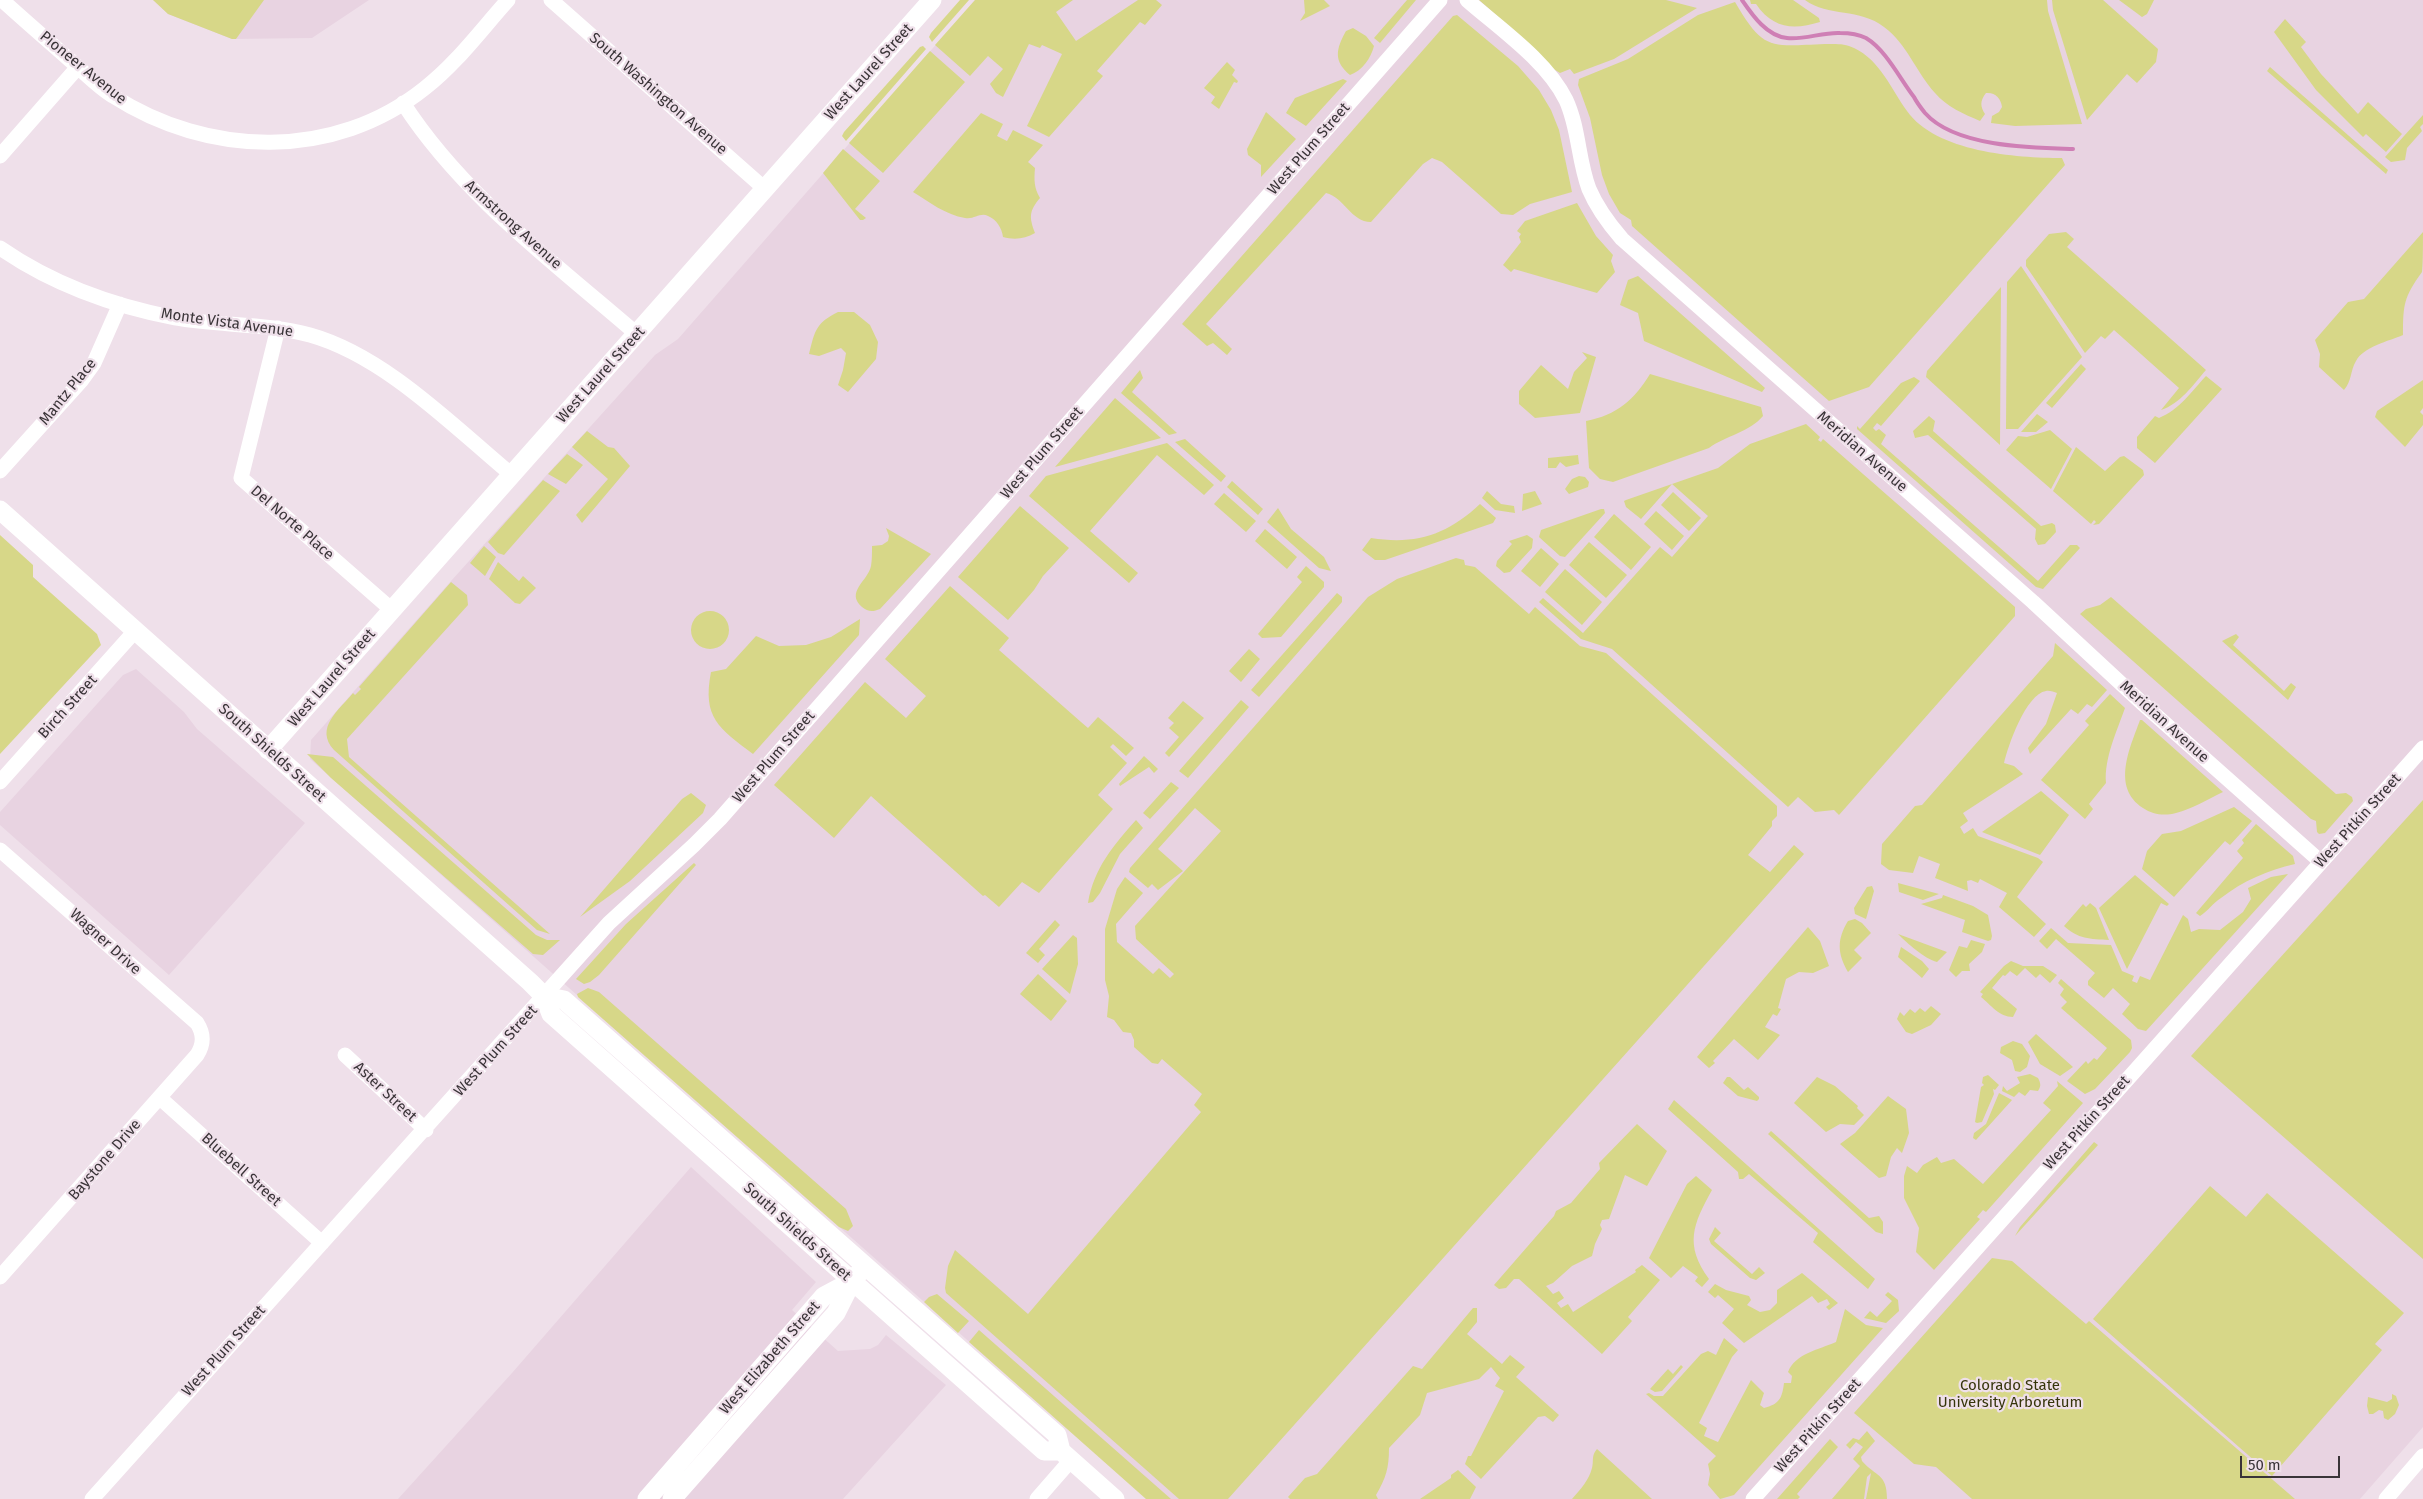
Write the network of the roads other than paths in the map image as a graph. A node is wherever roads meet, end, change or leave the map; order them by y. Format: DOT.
graph roads {
  1 [pos="2,0"];
  2 [pos="508,0"];
  3 [pos="551,0"];
  4 [pos="932,0"];
  5 [pos="1440,0"];
  6 [pos="1467,0"];
  7 [pos="78,67"];
  8 [pos="403,103"];
  9 [pos="0,156"];
  10 [pos="765,189"];
  11 [pos="0,248"];
  12 [pos="120,304"];
  13 [pos="278,328"];
  14 [pos="638,334"];
  15 [pos="0,471"];
  16 [pos="512,475"];
  17 [pos="0,510"];
  18 [pos="392,610"];
  19 [pos="135,631"];
  20 [pos="2423,748"];
  21 [pos="268,750"];
  22 [pos="0,782"];
  23 [pos="0,850"];
  24 [pos="2321,862"];
  25 [pos="544,996"];
  26 [pos="203,1038"];
  27 [pos="345,1055"];
  28 [pos="160,1098"];
  29 [pos="426,1130"];
  30 [pos="322,1243"];
  31 [pos="865,1266"];
  32 [pos="0,1277"];
  33 [pos="852,1282"];
  34 [pos="1066,1456"];
  35 [pos="2423,1456"];
  36 [pos="92,1499"];
  37 [pos="647,1499"];
  38 [pos="672,1499"];
  39 [pos="1037,1499"];
  40 [pos="1115,1499"];
  41 [pos="1753,1499"];
  42 [pos="2386,1499"];
  1 -- 7 [label="street, Pioneer Avenue"];
  2 -- 8 [label="street, Pioneer Avenue"];
  3 -- 10 [label="street, South Washington Avenue"];
  4 -- 10 [label="main road, West Laurel Street"];
  5 -- 25 [label="street, West Plum Street"];
  6 -- 24 [label="street, Meridian Avenue"];
  7 -- 8 [label="street, Pioneer Avenue"];
  7 -- 9 [label="street"];
  8 -- 14 [label="street, Armstrong Avenue"];
  10 -- 14 [label="main road, West Laurel Street"];
  11 -- 12 [label="street, Monte Vista Avenue"];
  12 -- 13 [label="street, Monte Vista Avenue"];
  12 -- 15 [label="street, Mantz Place"];
  13 -- 16 [label="street, Monte Vista Avenue"];
  13 -- 18 [label="street, Del Norte Place"];
  14 -- 16 [label="main road, West Laurel Street"];
  16 -- 18 [label="main road, West Laurel Street"];
  17 -- 19 [label="main road, South Shields Street"];
  18 -- 21 [label="main road, West Laurel Street"];
  19 -- 21 [label="main road, South Shields Street"];
  19 -- 22 [label="street, Birch Street"];
  20 -- 24 [label="street, West Pitkin Street"];
  21 -- 25 [label="main road, South Shields Street"];
  23 -- 26 [label="street, Wagner Drive"];
  24 -- 41 [label="street, West Pitkin Street"];
  25 -- 29 [label="street, West Plum Street"];
  25 -- 31 [label="main road, South Shields Street"];
  25 -- 33 [label="main road, South Shields Street"];
  26 -- 28 [label="street, Baystone Drive"];
  27 -- 29 [label="street, Aster Street"];
  28 -- 30 [label="street, Bluebell Street"];
  28 -- 32 [label="street, Baystone Drive"];
  29 -- 30 [label="street, West Plum Street"];
  30 -- 36 [label="street, West Plum Street"];
  31 -- 33 [label="main road"];
  31 -- 34 [label="main road, South Shields Street"];
  33 -- 34 [label="main road, South Shields Street"];
  33 -- 37 [label="main road, West Elizabeth Street"];
  33 -- 38 [label="main road, West Elizabeth Street"];
  34 -- 39 [label="street"];
  34 -- 40 [label="main road, South Shields Street"];
  35 -- 42 [label="street"];
}
